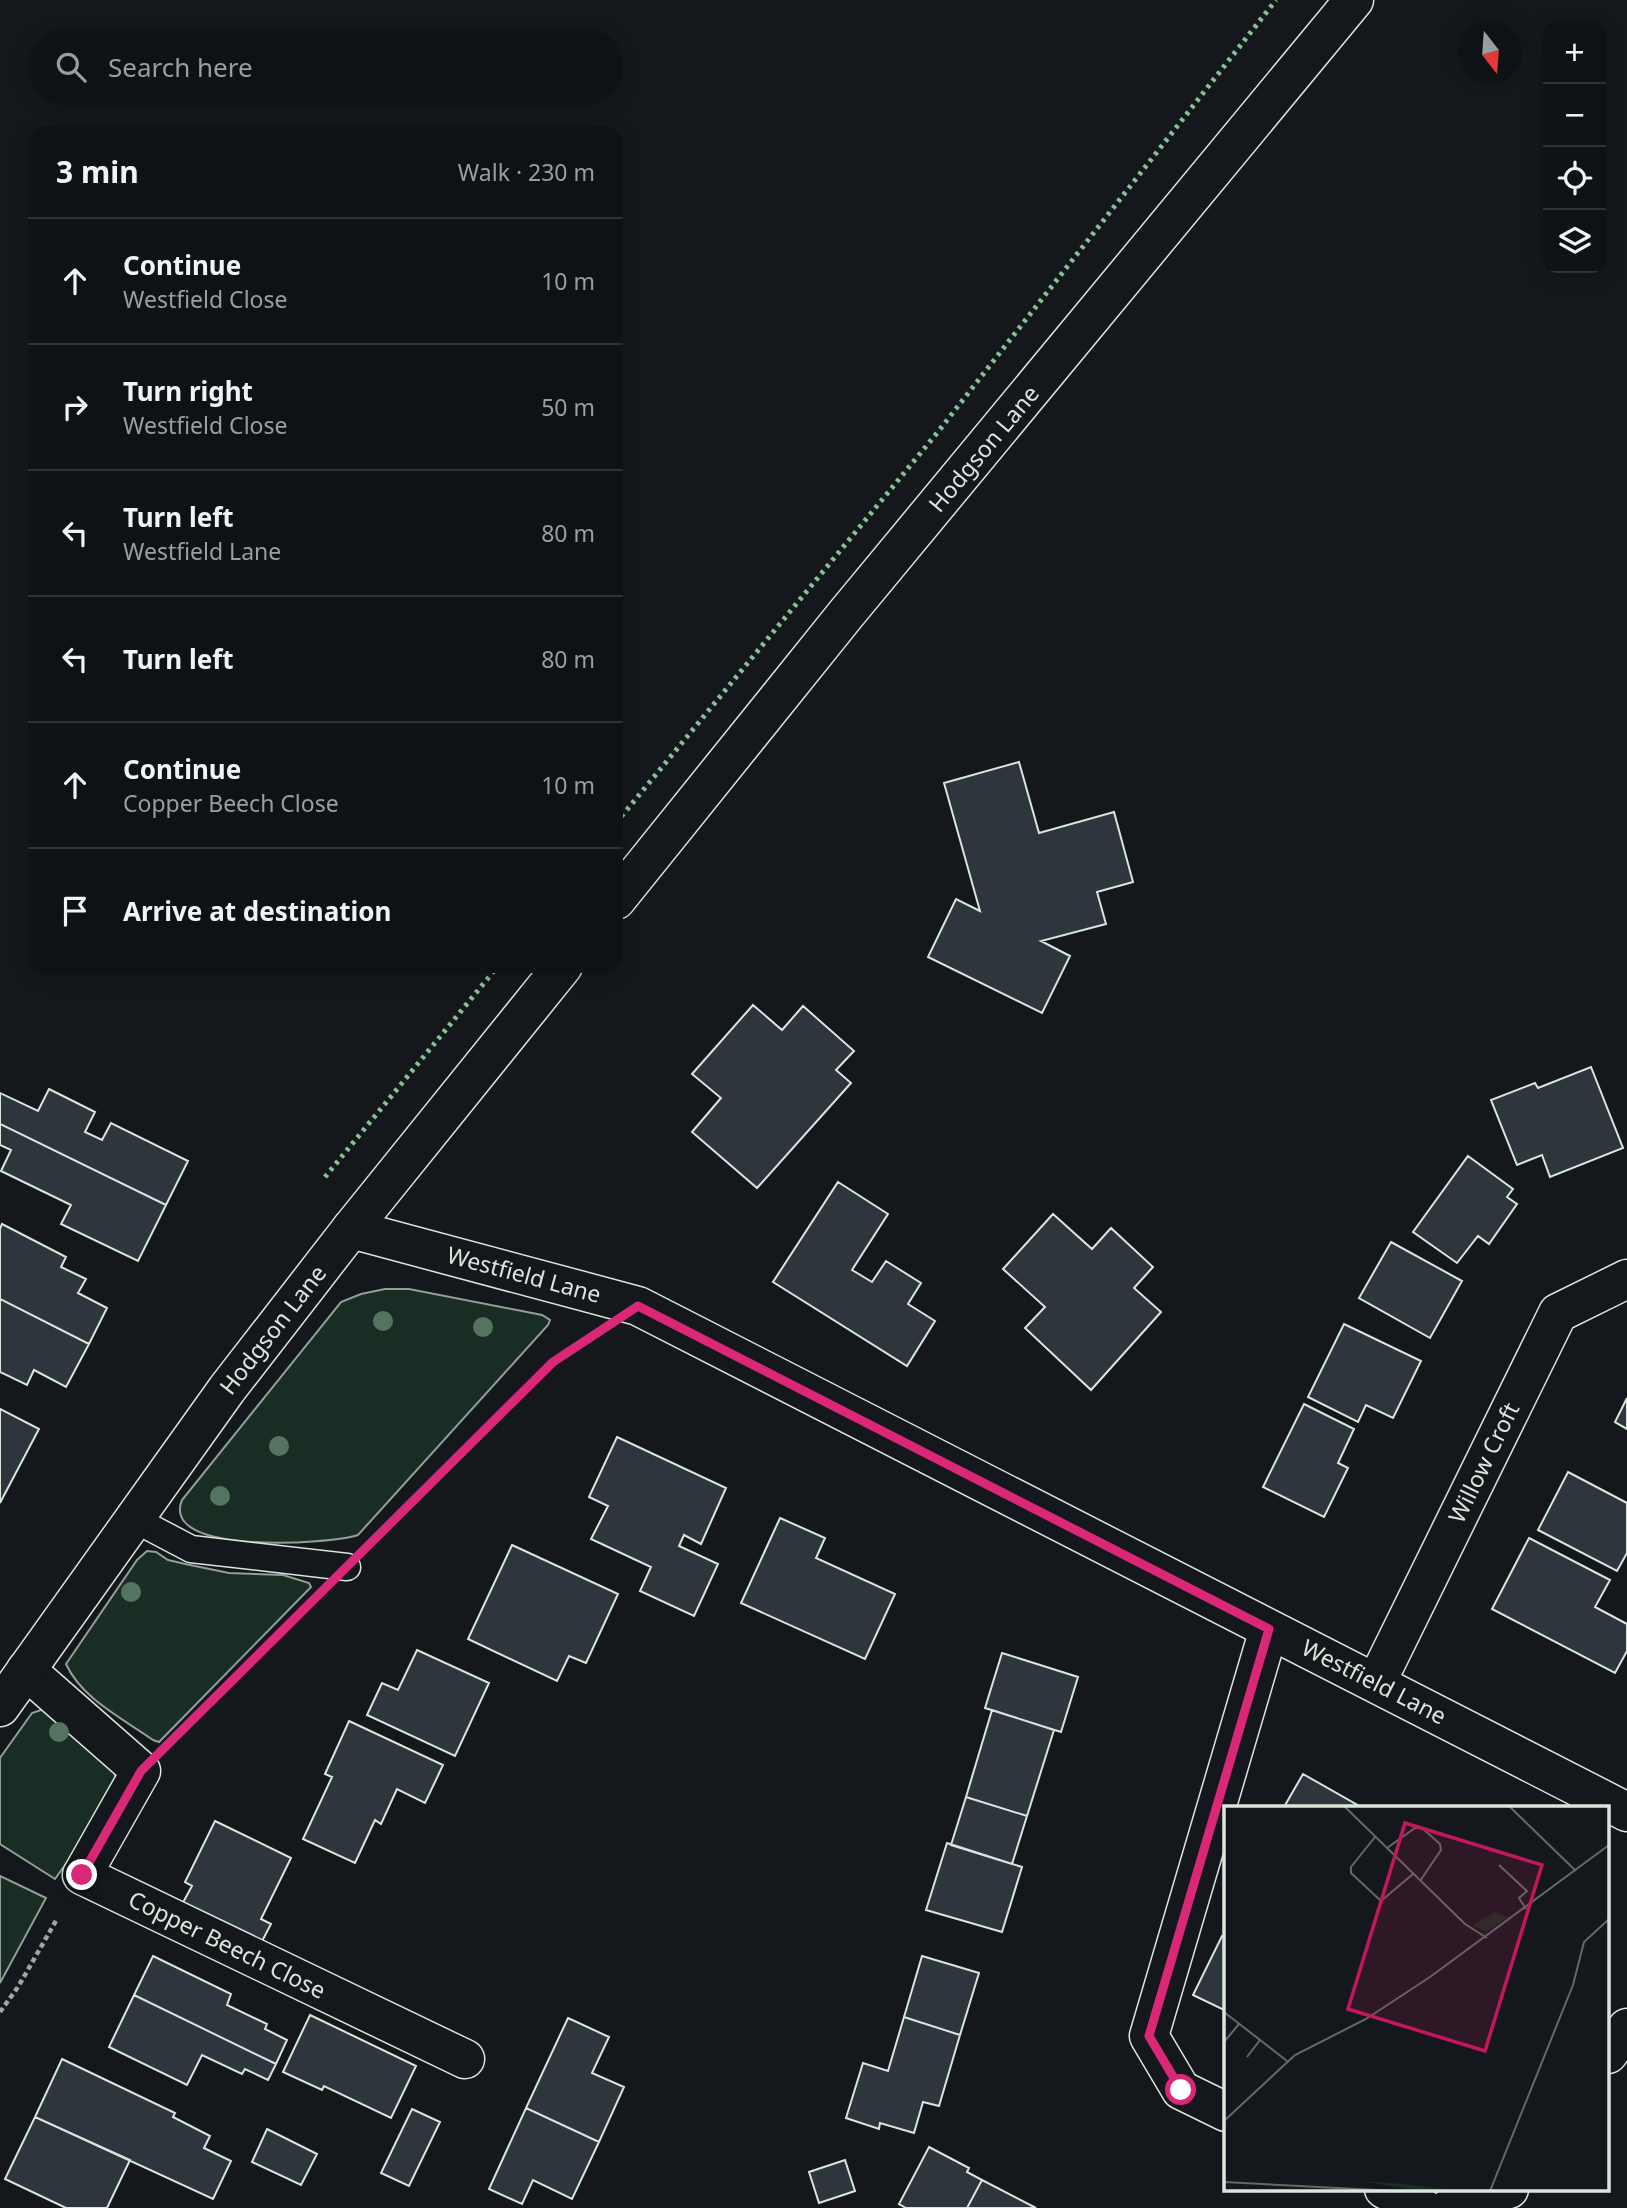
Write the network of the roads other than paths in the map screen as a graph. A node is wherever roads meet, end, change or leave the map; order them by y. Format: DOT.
graph roads {
  1 [pos="1354,0"];
  2 [pos="623,891"];
  3 [pos="557,973"];
  4 [pos="351,1229"];
  5 [pos="1627,1279"];
  6 [pos="134,1519"];
  7 [pos="347,1567"];
  8 [pos="1269,1629"];
  9 [pos="26,1670"];
  10 [pos="1376,1683"];
  11 [pos="0,1707"];
  12 [pos="1627,1812"];
  13 [pos="1627,2028"];
  14 [pos="1610,2051"];
  15 [pos="465,2059"];
  16 [pos="1224,2111"];
  17 [pos="1386,2190"];
  18 [pos="1506,2190"];
  19 [pos="1423,2208"];
  20 [pos="1449,2208"];
  1 -- 2 [label="street, Hodgson Lane"];
  3 -- 4 [label="street, Hodgson Lane"];
  4 -- 6 [label="street, Hodgson Lane"];
  4 -- 8 [label="street, Westfield Lane"];
  5 -- 10 [label="street, Willow Croft"];
  6 -- 7 [label="lane"];
  6 -- 9 [label="street, Hodgson Lane"];
  8 -- 10 [label="street, Westfield Lane"];
  8 -- 16 [label="street"];
  9 -- 11 [label="street, Hodgson Lane"];
  9 -- 15 [label="street, Copper Beech Close"];
  10 -- 12 [label="street, Westfield Lane"];
  13 -- 14 [label="street"];
  17 -- 19 [label="street"];
  18 -- 20 [label="street"];
}
